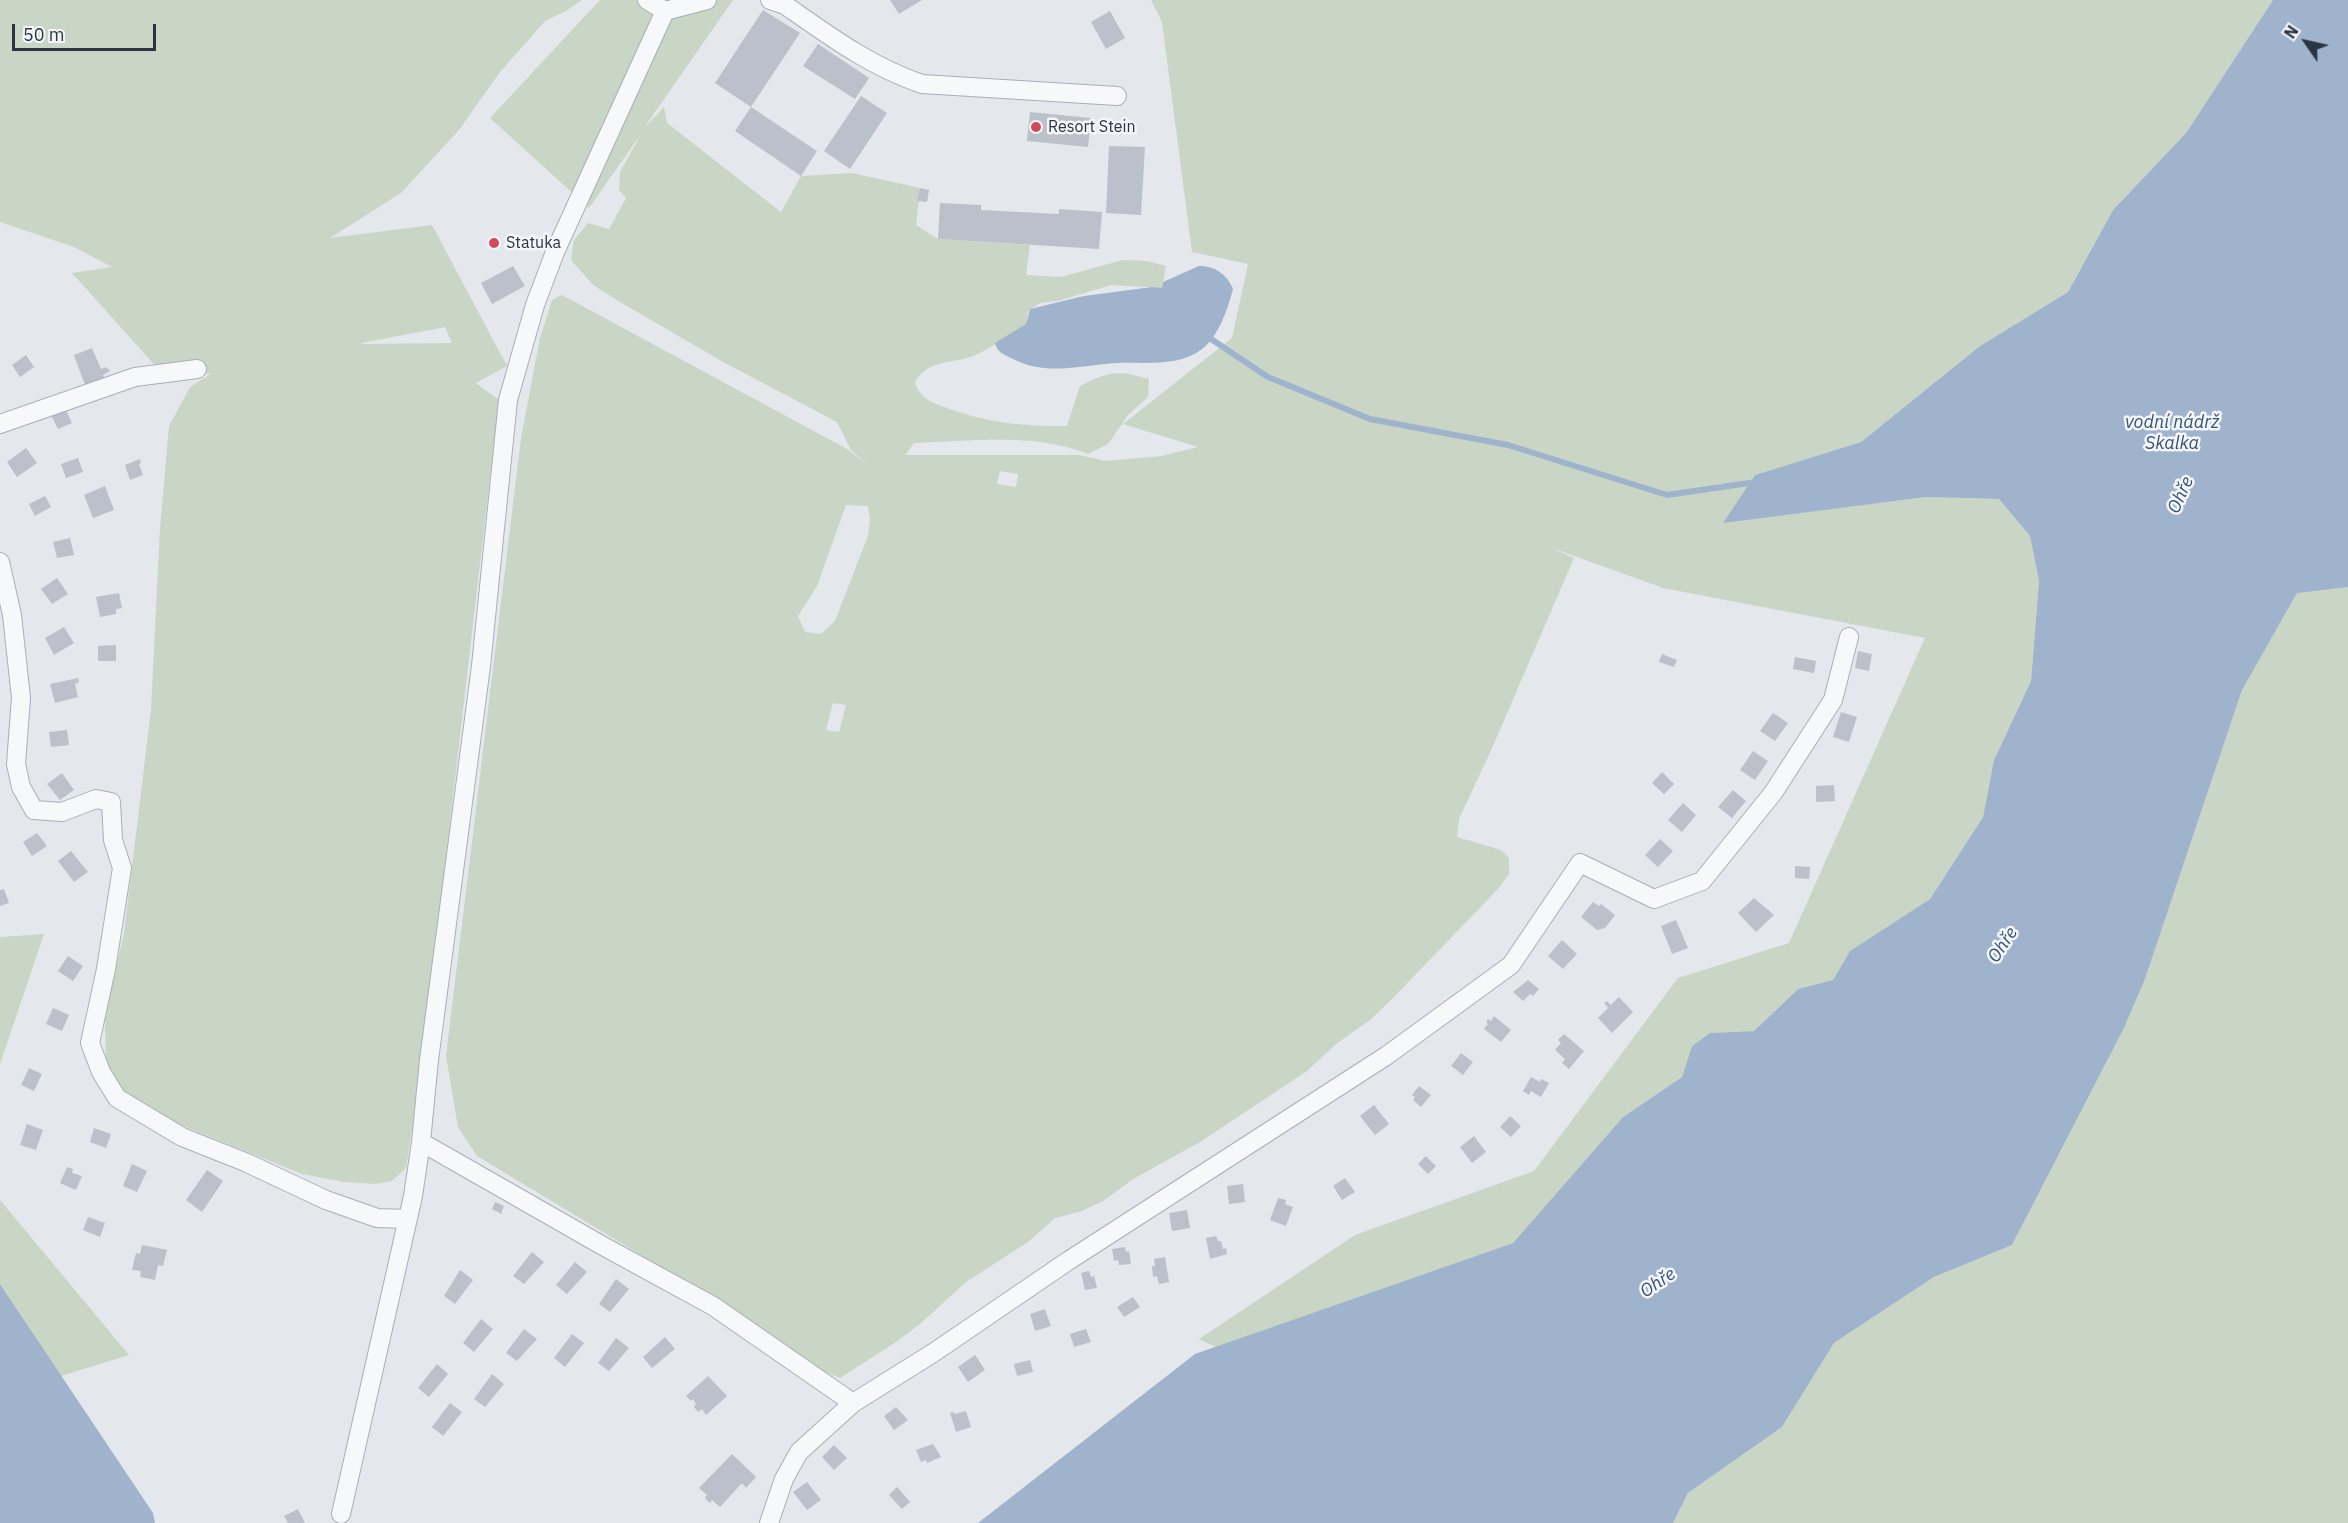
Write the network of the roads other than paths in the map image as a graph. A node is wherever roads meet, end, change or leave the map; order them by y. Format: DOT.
graph roads {
  1 [pos="647,0"];
  2 [pos="707,0"];
  3 [pos="770,0"];
  4 [pos="665,11"];
  5 [pos="1116,96"];
  6 [pos="197,369"];
  7 [pos="0,424"];
  8 [pos="0,562"];
  9 [pos="1849,637"];
  10 [pos="421,1142"];
  11 [pos="408,1219"];
  12 [pos="853,1403"];
  13 [pos="340,1514"];
  14 [pos="769,1523"];
  1 -- 4 [label="street"];
  2 -- 4 [label="street"];
  3 -- 5 [label="street"];
  4 -- 10 [label="street"];
  6 -- 7 [label="street"];
  8 -- 11 [label="street"];
  9 -- 12 [label="street"];
  10 -- 11 [label="street"];
  10 -- 12 [label="street"];
  11 -- 13 [label="street"];
  12 -- 14 [label="street"];
}
